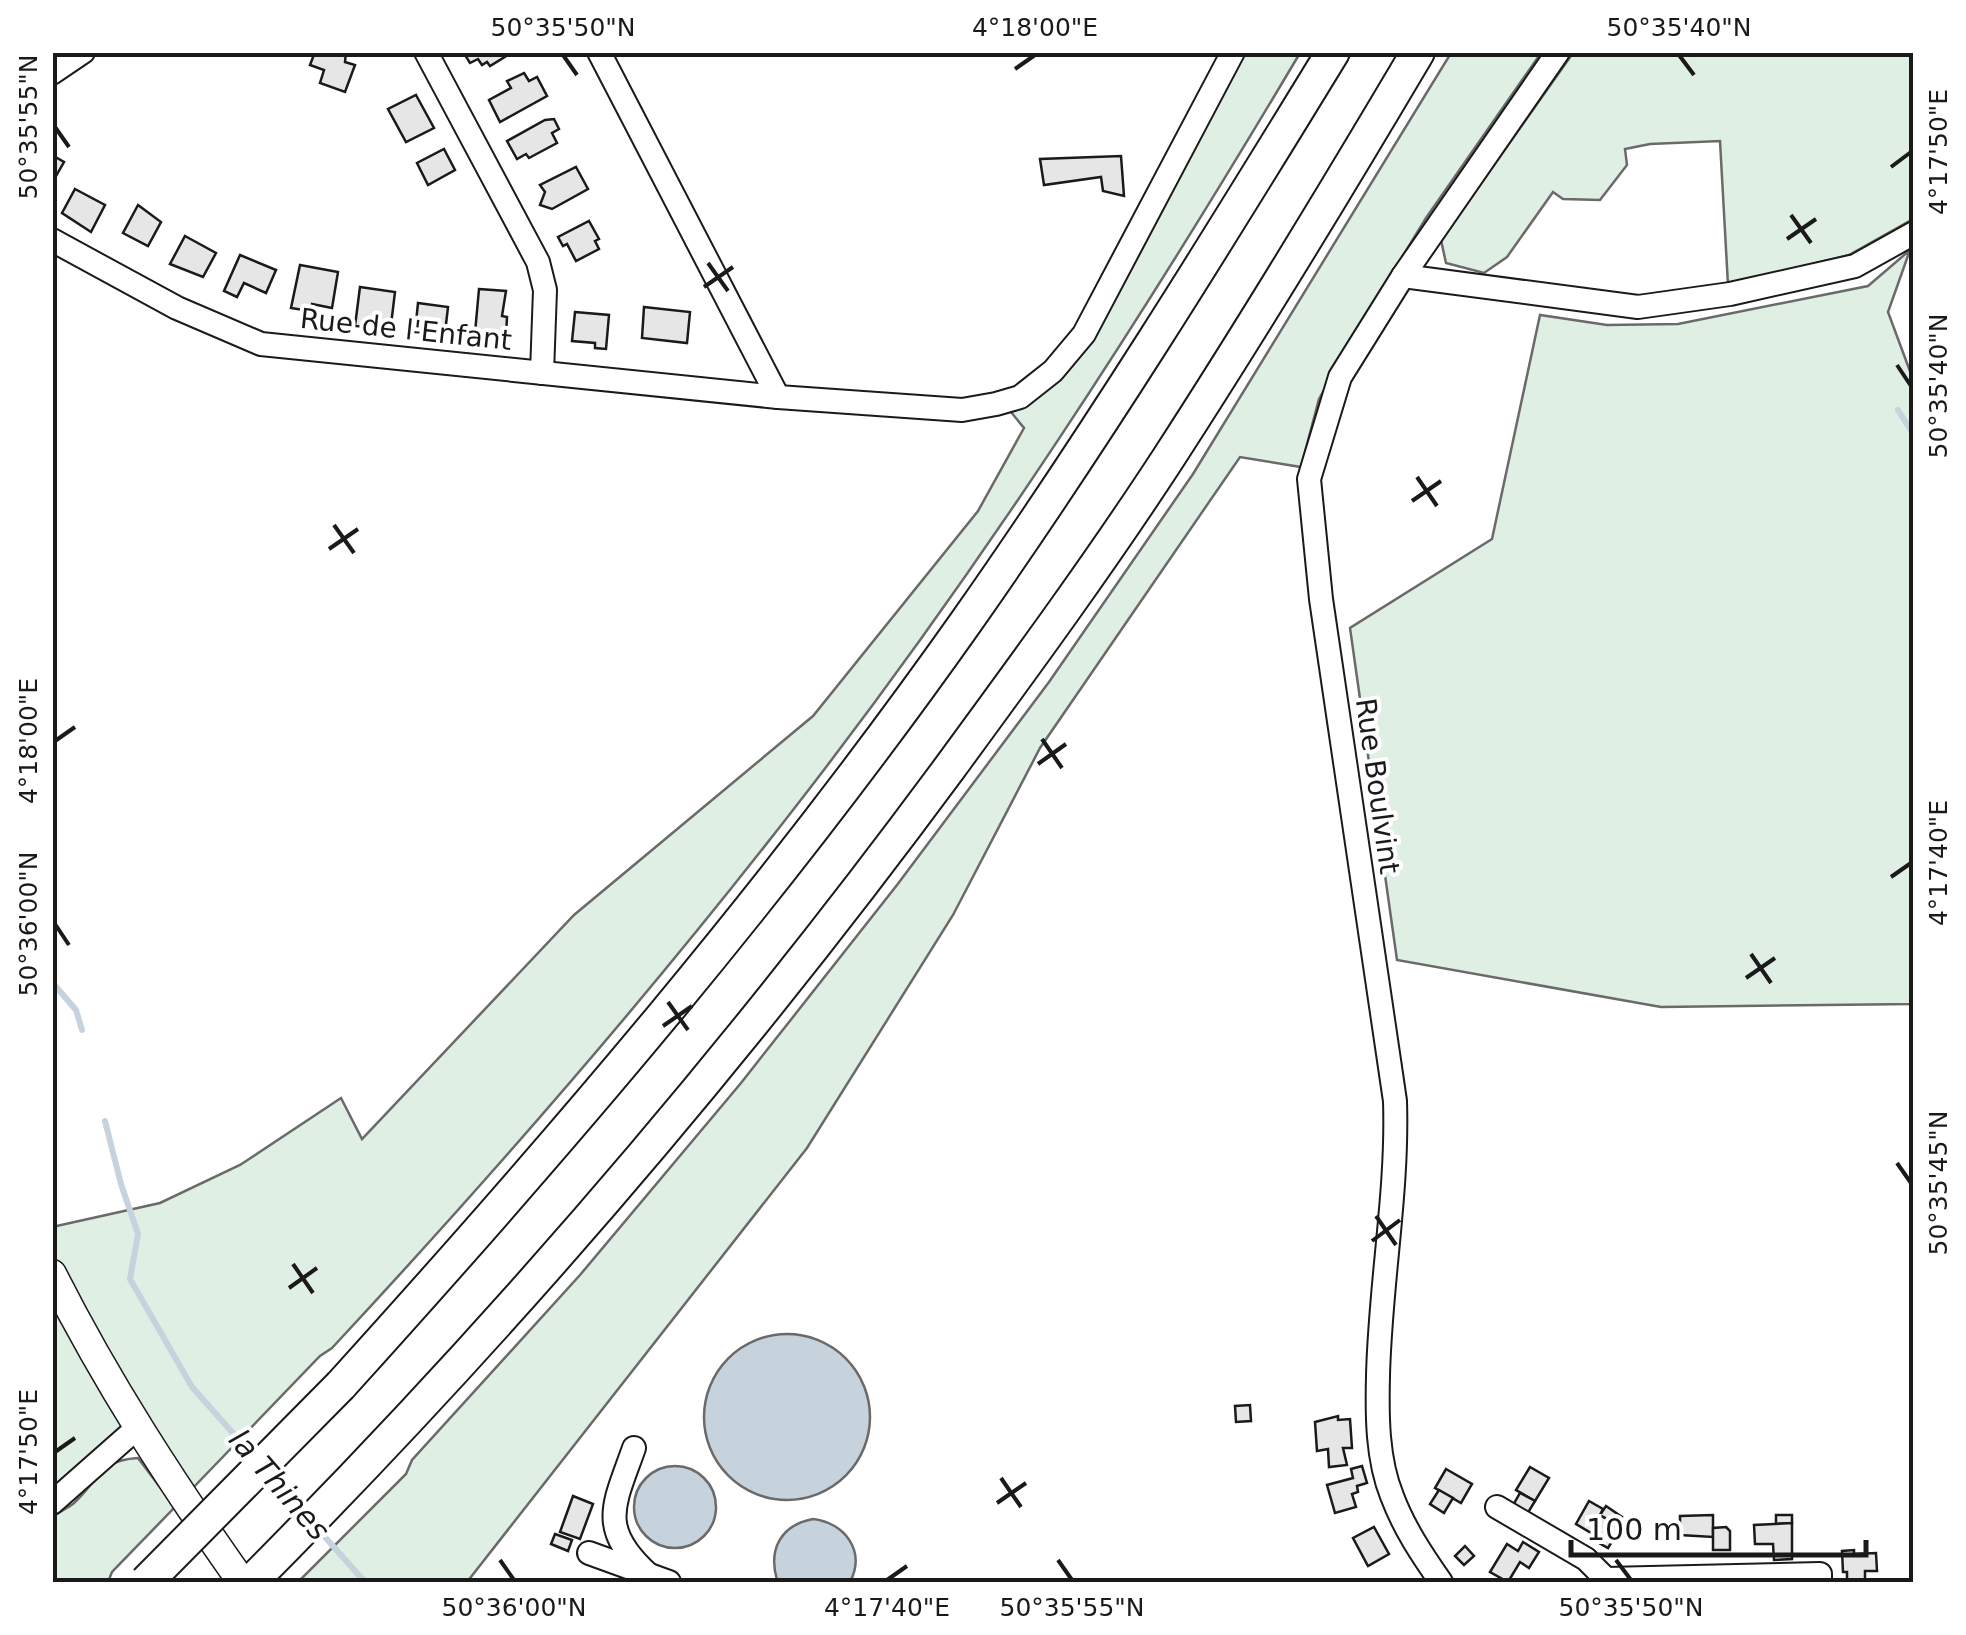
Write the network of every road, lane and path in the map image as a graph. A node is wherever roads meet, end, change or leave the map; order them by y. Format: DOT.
graph roads {
  1 [pos="83,52"];
  2 [pos="426,52"];
  3 [pos="599,52"];
  4 [pos="1233,52"];
  5 [pos="1333,52"];
  6 [pos="1418,52"];
  7 [pos="1558,52"];
  8 [pos="52,73"];
  9 [pos="1914,233"];
  10 [pos="52,240"];
  11 [pos="1403,276"];
  12 [pos="542,373"];
  13 [pos="778,397"];
  14 [pos="52,1274"];
  15 [pos="136,1428"];
  16 [pos="634,1448"];
  17 [pos="52,1503"];
  18 [pos="1498,1507"];
  19 [pos="589,1553"];
  20 [pos="654,1580"];
  21 [pos="1602,1581"];
  22 [pos="146,1582"];
  23 [pos="242,1582"];
  24 [pos="251,1582"];
  25 [pos="1441,1582"];
  26 [pos="1820,1582"];
  1 -- 8 [label="street"];
  2 -- 12 [label="street"];
  3 -- 13 [label="street"];
  4 -- 13 [label="street, Rue de l'Enfant"];
  5 -- 22 [label="highway, bridge"];
  6 -- 24 [label="highway"];
  7 -- 11 [label="street, Rue Boulvint"];
  9 -- 11 [label="street"];
  10 -- 12 [label="street, Rue de l'Enfant"];
  11 -- 25 [label="street, Rue Boulvint"];
  12 -- 13 [label="street, Rue de l'Enfant"];
  14 -- 15 [label="main road"];
  15 -- 17 [label="street"];
  15 -- 23 [label="main road"];
  16 -- 20 [label="street"];
  18 -- 21 [label="street"];
  19 -- 20 [label="street"];
  21 -- 26 [label="street"];
}
